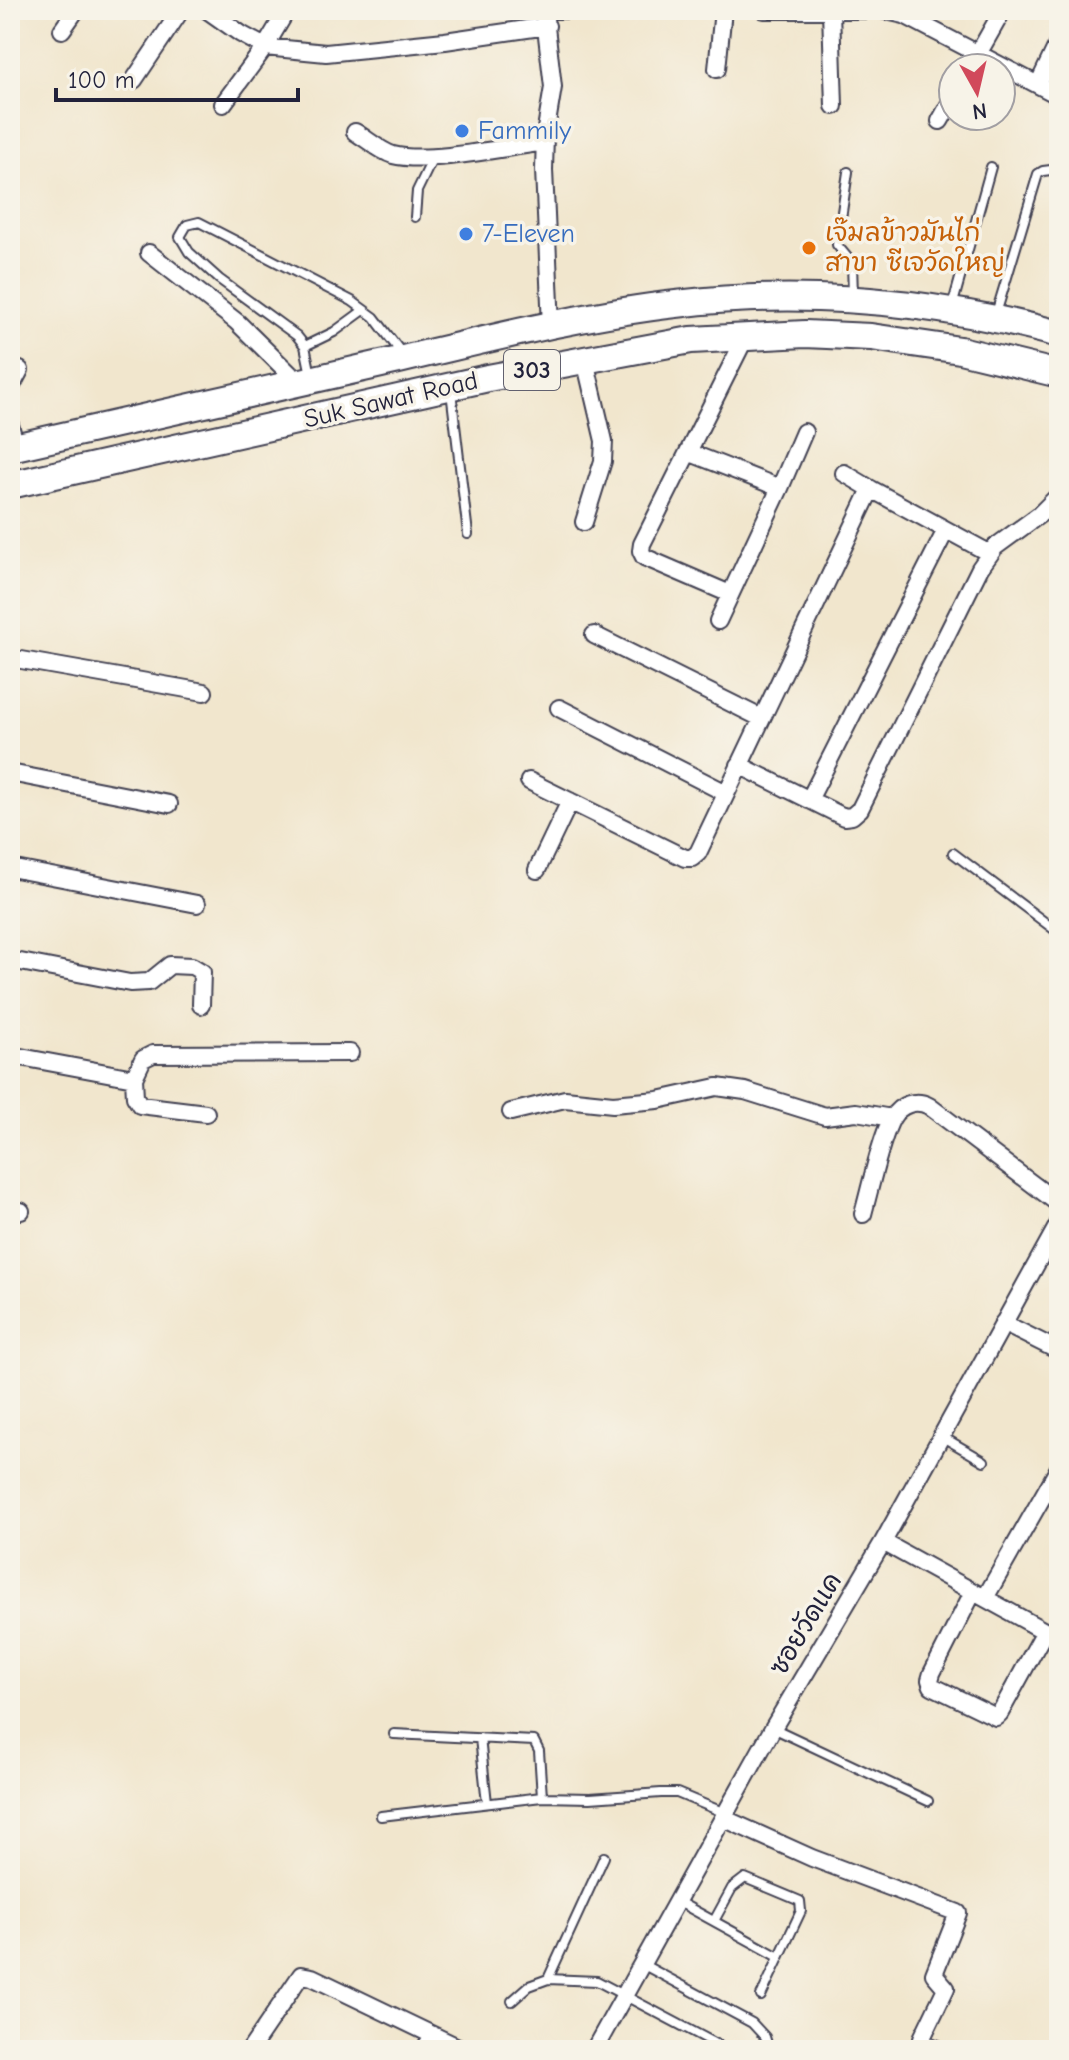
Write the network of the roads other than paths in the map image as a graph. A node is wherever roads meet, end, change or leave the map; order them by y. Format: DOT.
graph roads {
  1 [pos="76,10"];
  2 [pos="181,10"];
  3 [pos="207,10"];
  4 [pos="287,10"];
  5 [pos="624,10"];
  6 [pos="723,10"];
  7 [pos="764,10"];
  8 [pos="831,10"];
  9 [pos="1003,10"];
  10 [pos="545,15"];
  11 [pos="928,17"];
  12 [pos="62,30"];
  13 [pos="1059,41"];
  14 [pos="265,47"];
  15 [pos="966,52"];
  16 [pos="979,52"];
  17 [pos="717,69"];
  18 [pos="1017,77"];
  19 [pos="134,80"];
  20 [pos="1038,85"];
  21 [pos="1059,96"];
  22 [pos="223,104"];
  23 [pos="834,106"];
  24 [pos="355,132"];
  25 [pos="545,142"];
  26 [pos="434,157"];
  27 [pos="991,167"];
  28 [pos="1059,169"];
  29 [pos="848,172"];
  30 [pos="415,217"];
  31 [pos="149,253"];
  32 [pos="852,300"];
  33 [pos="364,310"];
  34 [pos="951,311"];
  35 [pos="994,319"];
  36 [pos="551,326"];
  37 [pos="1059,334"];
  38 [pos="746,336"];
  39 [pos="305,346"];
  40 [pos="405,359"];
  41 [pos="585,360"];
  42 [pos="20,370"];
  43 [pos="1059,374"];
  44 [pos="306,381"];
  45 [pos="450,386"];
  46 [pos="10,389"];
  47 [pos="804,432"];
  48 [pos="12,440"];
  49 [pos="688,452"];
  50 [pos="844,473"];
  51 [pos="10,485"];
  52 [pos="780,488"];
  53 [pos="871,489"];
  54 [pos="1059,495"];
  55 [pos="584,522"];
  56 [pos="946,530"];
  57 [pos="468,534"];
  58 [pos="989,553"];
  59 [pos="730,594"];
  60 [pos="718,621"];
  61 [pos="594,635"];
  62 [pos="10,658"];
  63 [pos="204,692"];
  64 [pos="559,708"];
  65 [pos="761,718"];
  66 [pos="739,765"];
  67 [pos="10,773"];
  68 [pos="529,781"];
  69 [pos="726,793"];
  70 [pos="809,800"];
  71 [pos="570,801"];
  72 [pos="169,804"];
  73 [pos="953,853"];
  74 [pos="10,868"];
  75 [pos="537,870"];
  76 [pos="197,904"];
  77 [pos="1059,933"];
  78 [pos="10,960"];
  79 [pos="201,1005"];
  80 [pos="350,1053"];
  81 [pos="10,1055"];
  82 [pos="134,1078"];
  83 [pos="511,1112"];
  84 [pos="206,1113"];
  85 [pos="892,1118"];
  86 [pos="1059,1204"];
  87 [pos="863,1214"];
  88 [pos="1056,1233"];
  89 [pos="1003,1323"];
  90 [pos="1059,1351"];
  91 [pos="941,1435"];
  92 [pos="984,1461"];
  93 [pos="1059,1468"];
  94 [pos="883,1542"];
  95 [pos="979,1595"];
  96 [pos="1052,1635"];
  97 [pos="773,1728"];
  98 [pos="394,1734"];
  99 [pos="480,1738"];
  100 [pos="542,1797"];
  101 [pos="928,1801"];
  102 [pos="487,1803"];
  103 [pos="381,1816"];
  104 [pos="724,1816"];
  105 [pos="604,1857"];
  106 [pos="677,1901"];
  107 [pos="714,1921"];
  108 [pos="779,1957"];
  109 [pos="642,1964"];
  110 [pos="548,1979"];
  111 [pos="624,1995"];
  112 [pos="761,1996"];
  113 [pos="512,2001"];
  114 [pos="430,2035"];
  115 [pos="724,2048"];
  116 [pos="250,2050"];
  117 [pos="419,2050"];
  118 [pos="464,2050"];
  119 [pos="594,2050"];
  120 [pos="769,2050"];
  121 [pos="940,2050"];
  1 -- 12 [label="street"];
  2 -- 19 [label="street"];
  3 -- 14 [label="street"];
  4 -- 14 [label="street"];
  5 -- 10 [label="street"];
  6 -- 17 [label="street"];
  7 -- 8 [label="street"];
  8 -- 11 [label="street"];
  8 -- 23 [label="street"];
  9 -- 16 [label="street"];
  10 -- 14 [label="street"];
  10 -- 25 [label="street"];
  11 -- 15 [label="street"];
  13 -- 20 [label="street"];
  14 -- 22 [label="street"];
  18 -- 20 [label="street"];
  20 -- 21 [label="street"];
  24 -- 26 [label="street"];
  25 -- 26 [label="street"];
  25 -- 36 [label="street"];
  26 -- 30 [label="lane"];
  27 -- 34 [label="lane"];
  28 -- 35 [label="lane"];
  29 -- 32 [label="lane"];
  31 -- 44 [label="street"];
  32 -- 34 [label="main road, Suk Sawat Road / 303"];
  32 -- 36 [label="main road, Suk Sawat Road / 303"];
  33 -- 39 [label="lane"];
  33 -- 39 [label="lane"];
  33 -- 40 [label="lane"];
  34 -- 35 [label="main road, Suk Sawat Road / 303"];
  35 -- 37 [label="main road, Suk Sawat Road / 303"];
  36 -- 40 [label="main road, Suk Sawat Road / 303"];
  38 -- 41 [label="main road, Suk Sawat Road / 303"];
  38 -- 43 [label="main road, Suk Sawat Road / 303"];
  38 -- 49 [label="street"];
  39 -- 44 [label="lane"];
  40 -- 44 [label="main road, Suk Sawat Road / 303"];
  41 -- 45 [label="main road, Suk Sawat Road / 303"];
  41 -- 55 [label="street"];
  42 -- 46 [label="street"];
  44 -- 48 [label="main road, Suk Sawat Road / 303"];
  45 -- 51 [label="main road, Suk Sawat Road / 303"];
  45 -- 57 [label="lane"];
  47 -- 52 [label="street"];
  49 -- 52 [label="street"];
  49 -- 59 [label="street"];
  50 -- 53 [label="street"];
  52 -- 59 [label="street"];
  53 -- 56 [label="street"];
  53 -- 65 [label="street"];
  54 -- 58 [label="street"];
  56 -- 58 [label="street"];
  56 -- 70 [label="street"];
  58 -- 70 [label="street"];
  59 -- 60 [label="street"];
  61 -- 65 [label="street"];
  62 -- 63 [label="street"];
  64 -- 69 [label="street"];
  65 -- 66 [label="street"];
  66 -- 69 [label="street"];
  66 -- 70 [label="street"];
  67 -- 72 [label="street"];
  68 -- 71 [label="street"];
  69 -- 71 [label="street"];
  71 -- 75 [label="street"];
  73 -- 77 [label="lane"];
  74 -- 76 [label="street"];
  78 -- 79 [label="street"];
  80 -- 82 [label="street"];
  81 -- 82 [label="street"];
  82 -- 84 [label="street"];
  83 -- 85 [label="street"];
  85 -- 86 [label="street"];
  85 -- 87 [label="street"];
  88 -- 89 [label="street, ซอยวัดแค"];
  89 -- 90 [label="street"];
  89 -- 91 [label="street, ซอยวัดแค"];
  91 -- 92 [label="lane"];
  91 -- 94 [label="street, ซอยวัดแค"];
  93 -- 95 [label="street"];
  94 -- 95 [label="street"];
  94 -- 97 [label="street, ซอยวัดแค"];
  95 -- 96 [label="street"];
  95 -- 96 [label="street"];
  97 -- 101 [label="lane"];
  97 -- 104 [label="street, ซอยวัดแค"];
  98 -- 99 [label="lane"];
  99 -- 100 [label="lane"];
  99 -- 102 [label="lane"];
  100 -- 102 [label="lane"];
  100 -- 104 [label="lane"];
  102 -- 103 [label="lane"];
  104 -- 106 [label="street, ซอยวัดแค"];
  104 -- 121 [label="street"];
  105 -- 110 [label="lane"];
  106 -- 107 [label="lane"];
  106 -- 109 [label="street, ซอยวัดแค"];
  107 -- 108 [label="lane"];
  107 -- 108 [label="lane"];
  108 -- 112 [label="lane"];
  109 -- 111 [label="street, ซอยวัดแค"];
  109 -- 120 [label="lane"];
  110 -- 111 [label="lane"];
  110 -- 113 [label="lane"];
  111 -- 115 [label="lane"];
  111 -- 119 [label="street, ซอยวัดแค"];
  114 -- 116 [label="street"];
  114 -- 117 [label="lane"];
  114 -- 118 [label="street"];
}
